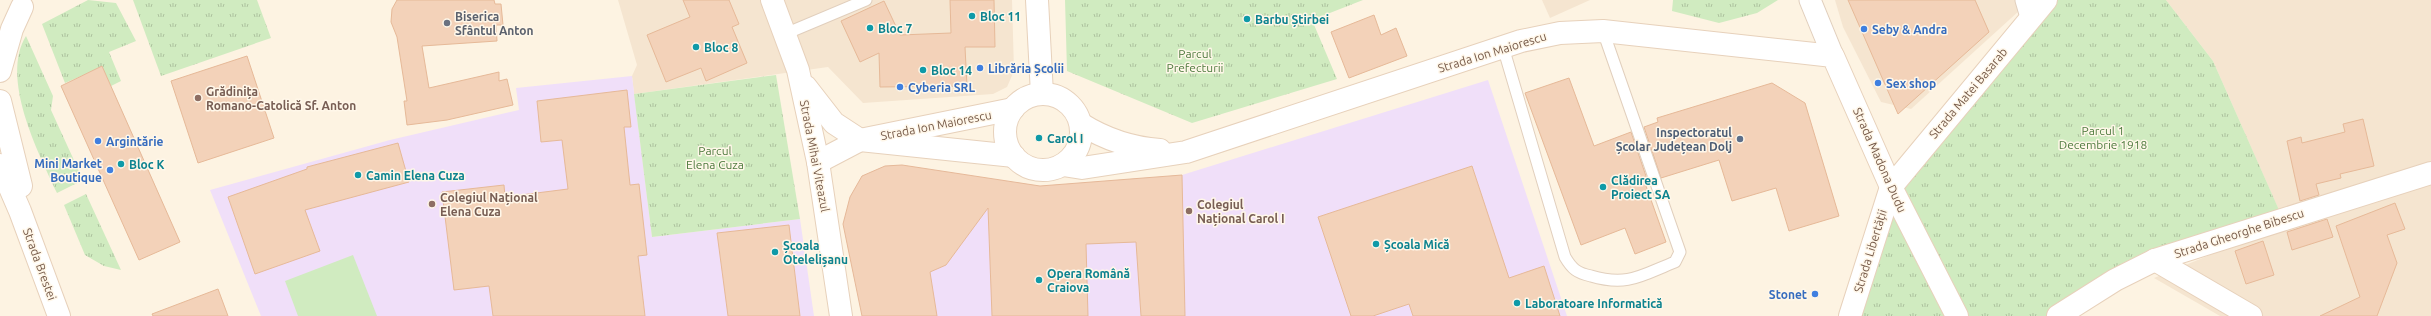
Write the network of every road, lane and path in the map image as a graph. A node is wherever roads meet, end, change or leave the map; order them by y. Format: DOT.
graph roads {
  1 [pos="772,0"];
  2 [pos="866,0"];
  3 [pos="1037,0"];
  4 [pos="1810,0"];
  5 [pos="2046,0"];
  6 [pos="29,4"];
  7 [pos="2029,8"];
  8 [pos="0,21"];
  9 [pos="1603,31"];
  10 [pos="785,34"];
  11 [pos="1503,47"];
  12 [pos="1833,56"];
  13 [pos="798,70"];
  14 [pos="0,71"];
  15 [pos="1042,94"];
  16 [pos="0,101"];
  17 [pos="1013,109"];
  18 [pos="1081,124"];
  19 [pos="860,140"];
  20 [pos="1186,152"];
  21 [pos="1014,156"];
  22 [pos="818,162"];
  23 [pos="0,165"];
  24 [pos="1063,165"];
  25 [pos="2431,173"];
  26 [pos="1891,186"];
  27 [pos="0,199"];
  28 [pos="20,211"];
  29 [pos="2155,260"];
  30 [pos="59,316"];
  31 [pos="841,316"];
  32 [pos="1850,316"];
  33 [pos="1957,316"];
  34 [pos="2058,316"];
  35 [pos="2251,316"];
  1 -- 10 [label="street, Strada Mihai Viteazul"];
  2 -- 10 [label="lane"];
  3 -- 15 [label="street"];
  4 -- 12 [label="street, Strada Madona Dudu"];
  5 -- 7 [label="street, Strada Matei Basarab"];
  6 -- 8 [label="street"];
  6 -- 14 [label="street"];
  7 -- 26 [label="street, Strada Matei Basarab"];
  9 -- 11 [label="street, Strada Ion Maiorescu"];
  9 -- 11 [label="lane"];
  9 -- 12 [label="street, Strada Ion Maiorescu"];
  10 -- 13 [label="street, Strada Mihai Viteazul"];
  11 -- 20 [label="street, Strada Ion Maiorescu"];
  12 -- 26 [label="street, Strada Madona Dudu"];
  13 -- 19 [label="street"];
  13 -- 22 [label="street, Strada Mihai Viteazul"];
  15 -- 17 [label="street"];
  15 -- 18 [label="street"];
  16 -- 28 [label="street"];
  17 -- 19 [label="street, Strada Ion Maiorescu"];
  17 -- 21 [label="street"];
  18 -- 20 [label="street, Strada Ion Maiorescu"];
  18 -- 24 [label="street"];
  19 -- 21 [label="street, Strada Ion Maiorescu"];
  19 -- 22 [label="street, Strada Ion Maiorescu"];
  20 -- 24 [label="street, Strada Ion Maiorescu"];
  21 -- 24 [label="street"];
  22 -- 31 [label="street, Strada Mihai Viteazul"];
  23 -- 28 [label="street, Strada Brestei"];
  25 -- 29 [label="street, Strada Gheorghe Bibescu"];
  26 -- 32 [label="street, Strada Libertății"];
  26 -- 33 [label="street, Strada Madona Dudu"];
  27 -- 28 [label="street"];
  28 -- 30 [label="street, Strada Brestei"];
  29 -- 34 [label="street, Strada Gheorghe Bibescu"];
  29 -- 35 [label="street"];
}
